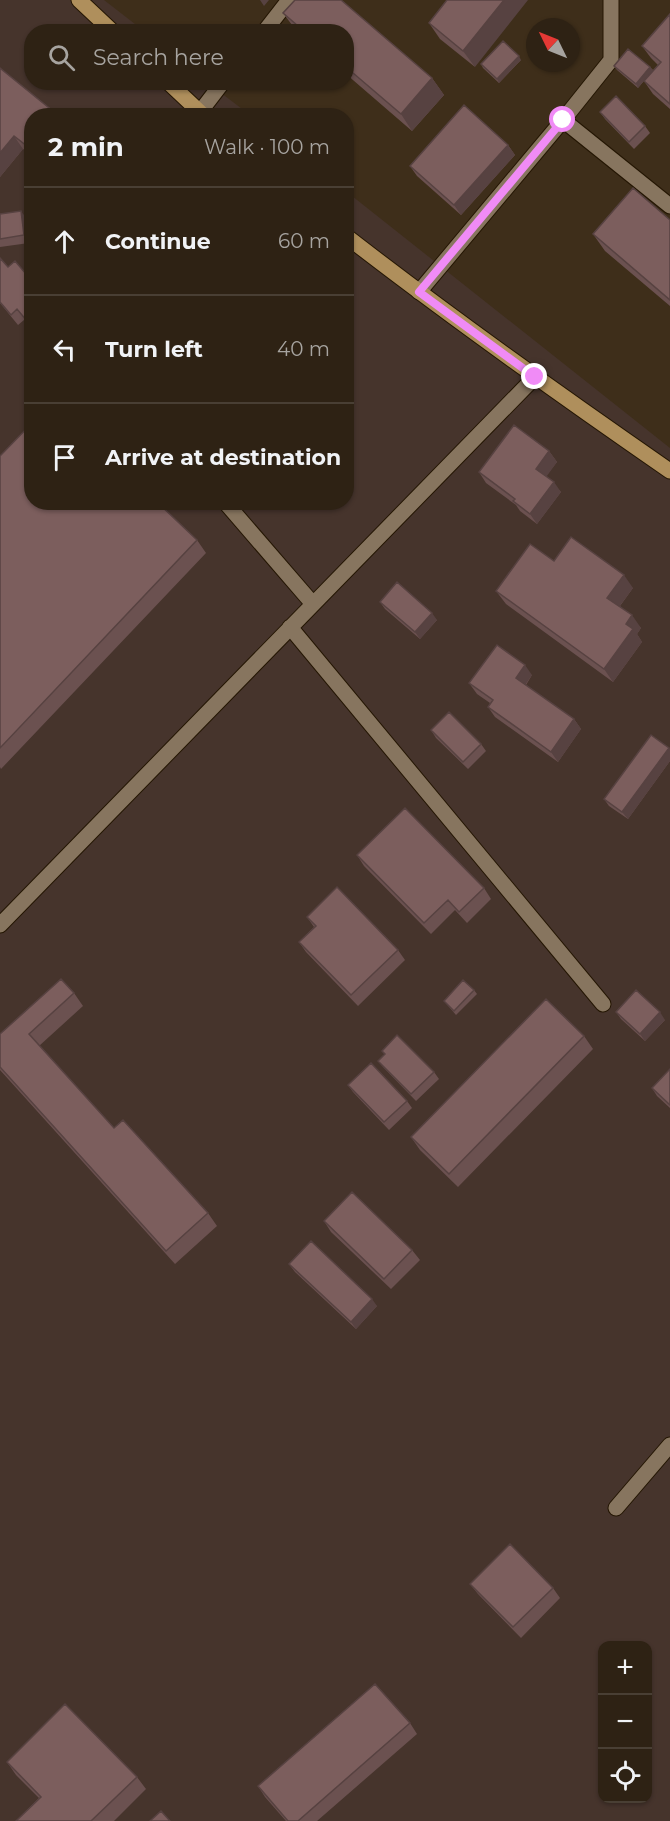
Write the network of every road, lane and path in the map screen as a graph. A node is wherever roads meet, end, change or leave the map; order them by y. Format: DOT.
graph roads {
  1 [pos="79,0"];
  2 [pos="289,0"];
  3 [pos="611,0"];
  4 [pos="104,24"];
  5 [pos="270,24"];
  6 [pos="176,90"];
  7 [pos="218,90"];
  8 [pos="196,108"];
  9 [pos="206,108"];
  10 [pos="563,120"];
  11 [pos="670,206"];
  12 [pos="354,242"];
  13 [pos="419,292"];
  14 [pos="535,377"];
  15 [pos="670,471"];
  16 [pos="232,510"];
  17 [pos="313,604"];
  18 [pos="290,627"];
  19 [pos="0,925"];
  20 [pos="603,1004"];
  21 [pos="670,1445"];
  22 [pos="616,1508"];
  1 -- 4 [label="main road"];
  2 -- 5 [label="street"];
  3 -- 10 [label="street"];
  6 -- 8 [label="main road"];
  7 -- 9 [label="street"];
  10 -- 11 [label="street"];
  10 -- 13 [label="street"];
  12 -- 13 [label="main road"];
  13 -- 14 [label="main road"];
  14 -- 15 [label="main road"];
  14 -- 17 [label="street"];
  16 -- 17 [label="street"];
  17 -- 18 [label="street"];
  18 -- 19 [label="street"];
  18 -- 20 [label="street"];
  21 -- 22 [label="street"];
}
